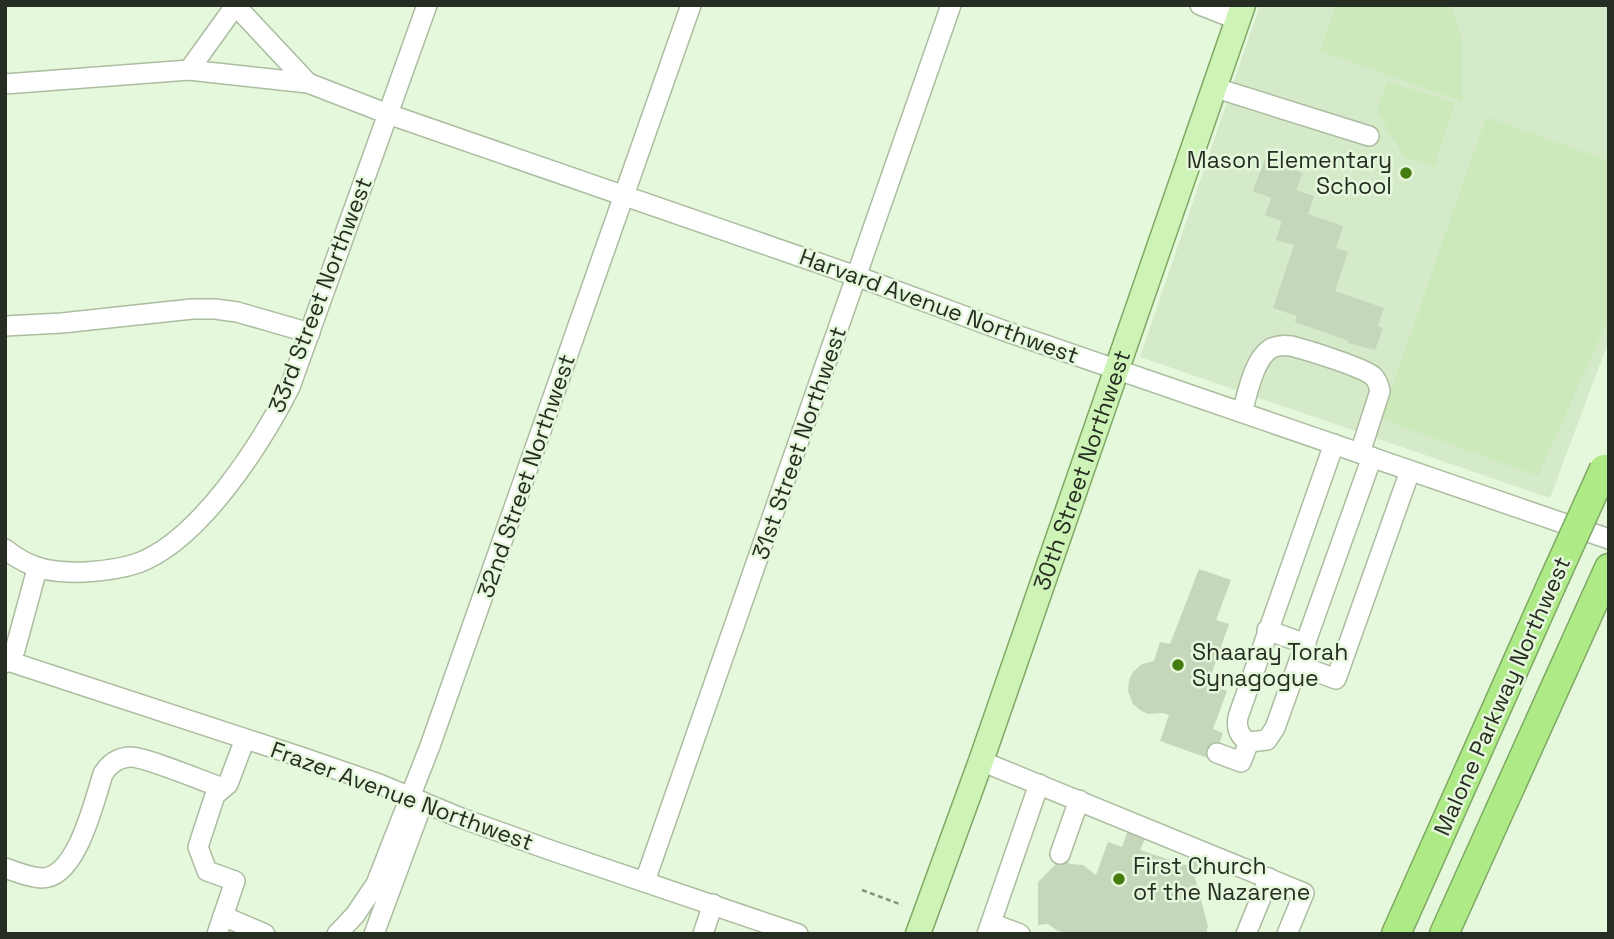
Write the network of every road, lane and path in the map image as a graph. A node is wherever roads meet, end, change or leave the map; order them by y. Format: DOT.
graph roads {
  1 [pos="427,5"];
  2 [pos="691,5"];
  3 [pos="951,5"];
  4 [pos="1199,5"];
  5 [pos="235,6"];
  6 [pos="1241,12"];
  7 [pos="189,69"];
  8 [pos="308,83"];
  9 [pos="5,84"];
  10 [pos="1216,88"];
  11 [pos="388,114"];
  12 [pos="1368,136"];
  13 [pos="624,196"];
  14 [pos="856,276"];
  15 [pos="5,326"];
  16 [pos="310,333"];
  17 [pos="1117,369"];
  18 [pos="1242,412"];
  19 [pos="1334,444"];
  20 [pos="1366,455"];
  21 [pos="1606,463"];
  22 [pos="1410,471"];
  23 [pos="1609,539"];
  24 [pos="5,548"];
  25 [pos="1609,568"];
  26 [pos="37,569"];
  27 [pos="1267,630"];
  28 [pos="1306,644"];
  29 [pos="6,661"];
  30 [pos="1298,665"];
  31 [pos="245,739"];
  32 [pos="1249,743"];
  33 [pos="1217,753"];
  34 [pos="981,761"];
  35 [pos="1039,784"];
  36 [pos="223,788"];
  37 [pos="416,800"];
  38 [pos="1079,800"];
  39 [pos="1060,854"];
  40 [pos="5,868"];
  41 [pos="1269,878"];
  42 [pos="645,881"];
  43 [pos="862,890"];
  44 [pos="713,904"];
  45 [pos="902,905"];
  46 [pos="220,925"];
  47 [pos="989,928"];
  48 [pos="262,933"];
  49 [pos="337,934"];
  50 [pos="374,934"];
  51 [pos="703,934"];
  52 [pos="797,934"];
  53 [pos="918,934"];
  54 [pos="1020,934"];
  55 [pos="1246,934"];
  56 [pos="1287,934"];
  57 [pos="1395,934"];
  58 [pos="1444,934"];
  1 -- 11 [label="street, 33rd Street Northwest"];
  2 -- 13 [label="street, 32nd Street Northwest"];
  3 -- 14 [label="street, 31st Street Northwest"];
  4 -- 6 [label="street"];
  5 -- 7 [label="street"];
  5 -- 8 [label="street"];
  6 -- 10 [label="main road, 30th Street Northwest"];
  7 -- 8 [label="street"];
  7 -- 9 [label="street"];
  8 -- 11 [label="street, Harvard Avenue Northwest"];
  10 -- 12 [label="street"];
  10 -- 17 [label="main road, 30th Street Northwest"];
  11 -- 13 [label="street, Harvard Avenue Northwest"];
  11 -- 16 [label="street, 33rd Street Northwest"];
  13 -- 14 [label="street, Harvard Avenue Northwest"];
  13 -- 37 [label="street, 32nd Street Northwest"];
  14 -- 17 [label="street, Harvard Avenue Northwest"];
  14 -- 42 [label="street, 31st Street Northwest"];
  15 -- 16 [label="street"];
  16 -- 26 [label="street, 33rd Street Northwest"];
  17 -- 18 [label="street, Harvard Avenue Northwest"];
  17 -- 34 [label="main road, 30th Street Northwest"];
  18 -- 19 [label="street, Harvard Avenue Northwest"];
  18 -- 20 [label="street"];
  19 -- 20 [label="street, Harvard Avenue Northwest"];
  19 -- 27 [label="street"];
  20 -- 22 [label="street, Harvard Avenue Northwest"];
  20 -- 28 [label="street"];
  21 -- 57 [label="highway, Malone Parkway Northwest, bridge"];
  22 -- 23 [label="street, Harvard Avenue Northwest"];
  22 -- 30 [label="street"];
  24 -- 26 [label="street"];
  25 -- 58 [label="highway, Malone Parkway Northwest"];
  26 -- 29 [label="street"];
  27 -- 28 [label="street"];
  27 -- 32 [label="street"];
  28 -- 30 [label="street"];
  29 -- 31 [label="street, Frazer Avenue Northwest"];
  30 -- 32 [label="street"];
  31 -- 36 [label="street"];
  31 -- 37 [label="street, Frazer Avenue Northwest"];
  32 -- 33 [label="street"];
  34 -- 35 [label="street"];
  34 -- 53 [label="main road, 30th Street Northwest"];
  35 -- 38 [label="street"];
  35 -- 47 [label="street"];
  36 -- 40 [label="street"];
  36 -- 46 [label="street"];
  37 -- 42 [label="street, Frazer Avenue Northwest"];
  37 -- 49 [label="street, 32nd Street Northwest"];
  37 -- 50 [label="street"];
  38 -- 39 [label="street"];
  38 -- 41 [label="street"];
  41 -- 55 [label="street"];
  41 -- 56 [label="street"];
  42 -- 44 [label="street, Frazer Avenue Northwest"];
  43 -- 45 [label="path"];
  44 -- 51 [label="street"];
  44 -- 52 [label="street, Frazer Avenue Northwest"];
  46 -- 48 [label="street"];
  47 -- 54 [label="street"];
}
